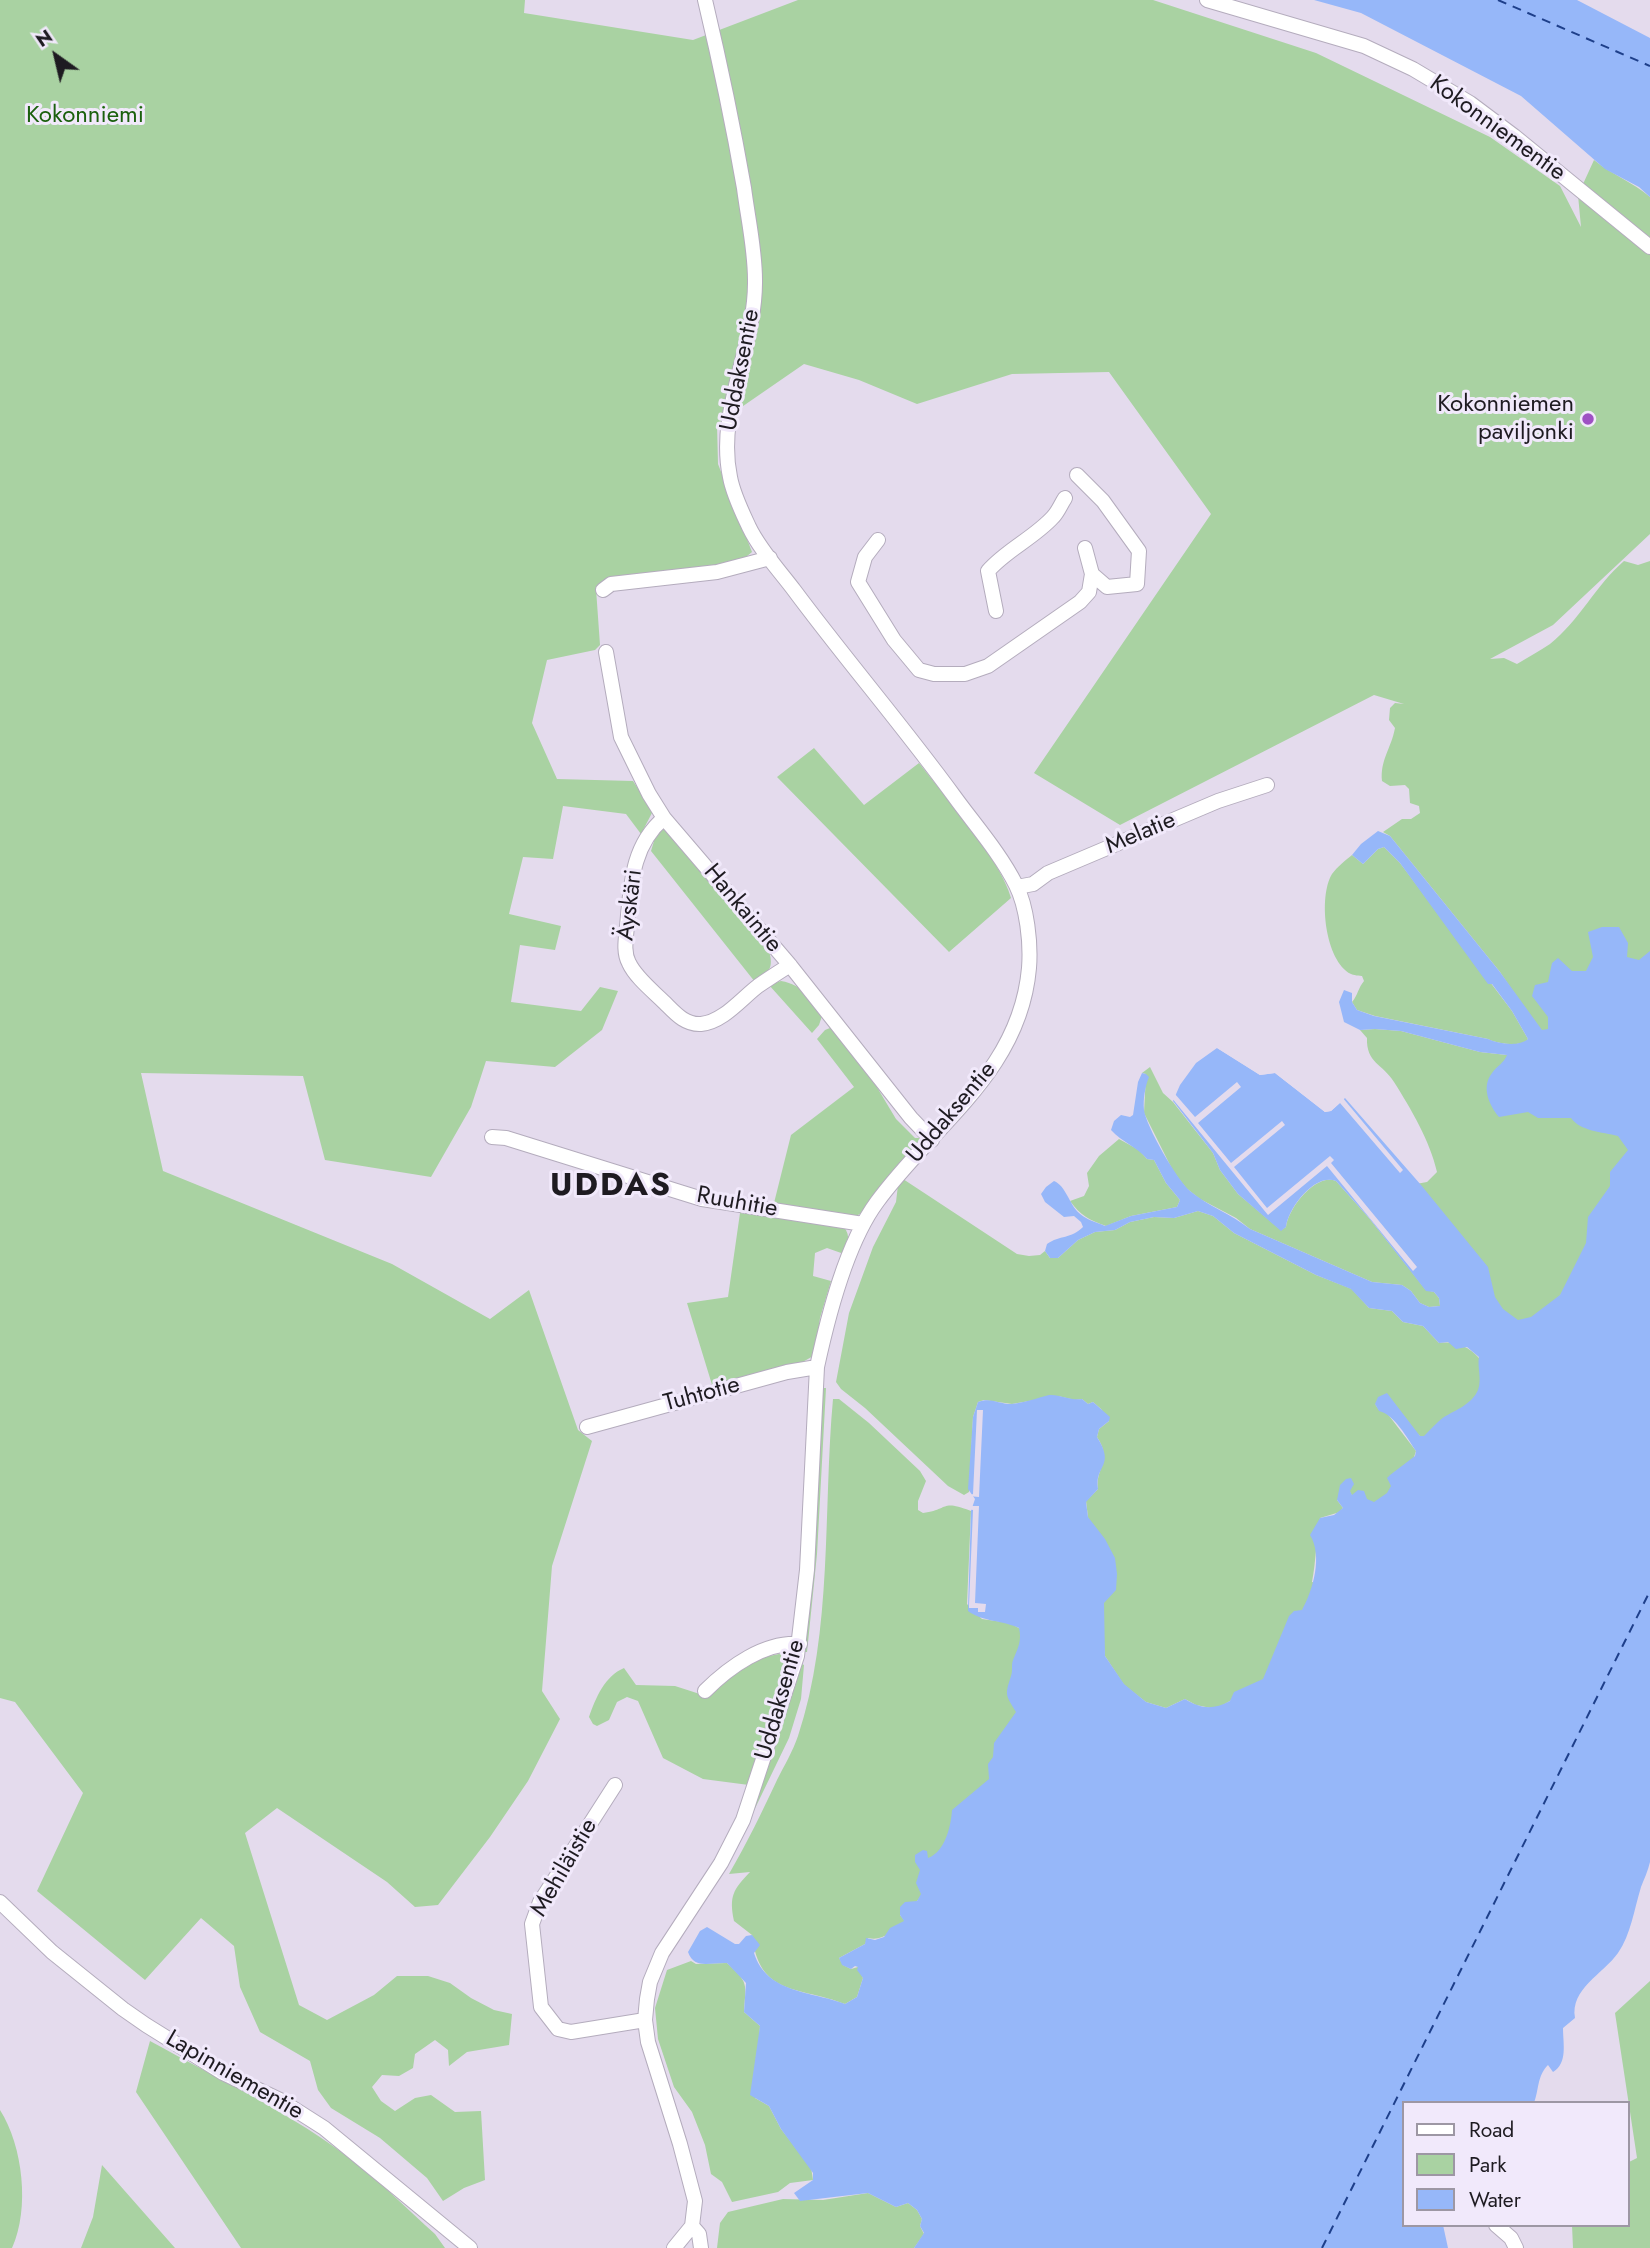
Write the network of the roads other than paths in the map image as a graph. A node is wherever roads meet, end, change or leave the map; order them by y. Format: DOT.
graph roads {
  1 [pos="705,0"];
  2 [pos="1207,0"];
  3 [pos="1650,247"];
  4 [pos="1077,475"];
  5 [pos="1065,498"];
  6 [pos="878,540"];
  7 [pos="1085,548"];
  8 [pos="769,558"];
  9 [pos="1092,575"];
  10 [pos="603,590"];
  11 [pos="996,611"];
  12 [pos="606,652"];
  13 [pos="1267,785"];
  14 [pos="664,818"];
  15 [pos="1017,887"];
  16 [pos="790,965"];
  17 [pos="492,1137"];
  18 [pos="932,1140"];
  19 [pos="863,1224"];
  20 [pos="817,1367"];
  21 [pos="587,1427"];
  22 [pos="800,1644"];
  23 [pos="705,1691"];
  24 [pos="615,1785"];
  25 [pos="0,1902"];
  26 [pos="645,2020"];
  27 [pos="692,2226"];
  28 [pos="1498,2227"];
  29 [pos="454,2242"];
  30 [pos="470,2248"];
  31 [pos="674,2248"];
  32 [pos="701,2248"];
  33 [pos="1516,2248"];
  1 -- 8 [label="street, Uddaksentie"];
  2 -- 3 [label="street, Kokonniementie"];
  4 -- 9 [label="street"];
  5 -- 11 [label="street"];
  6 -- 9 [label="street"];
  7 -- 9 [label="street"];
  8 -- 10 [label="street"];
  8 -- 15 [label="street, Uddaksentie"];
  12 -- 14 [label="street, Hankaintie"];
  13 -- 15 [label="street, Melatie"];
  14 -- 16 [label="street, Hankaintie"];
  14 -- 16 [label="street, Äyskäri"];
  15 -- 18 [label="street, Uddaksentie"];
  16 -- 18 [label="street, Hankaintie"];
  17 -- 19 [label="street, Ruuhitie"];
  18 -- 19 [label="street, Uddaksentie"];
  19 -- 20 [label="street, Uddaksentie"];
  20 -- 21 [label="street, Tuhtotie"];
  20 -- 22 [label="street, Uddaksentie"];
  22 -- 23 [label="street"];
  22 -- 26 [label="street, Uddaksentie"];
  24 -- 26 [label="street, Mehiläistie"];
  25 -- 29 [label="street, Lapinniementie"];
  26 -- 27 [label="street, Uddaksentie"];
  27 -- 31 [label="street"];
  27 -- 32 [label="street"];
  28 -- 33 [label="street"];
  29 -- 30 [label="street, Lapinniementie"];
}
